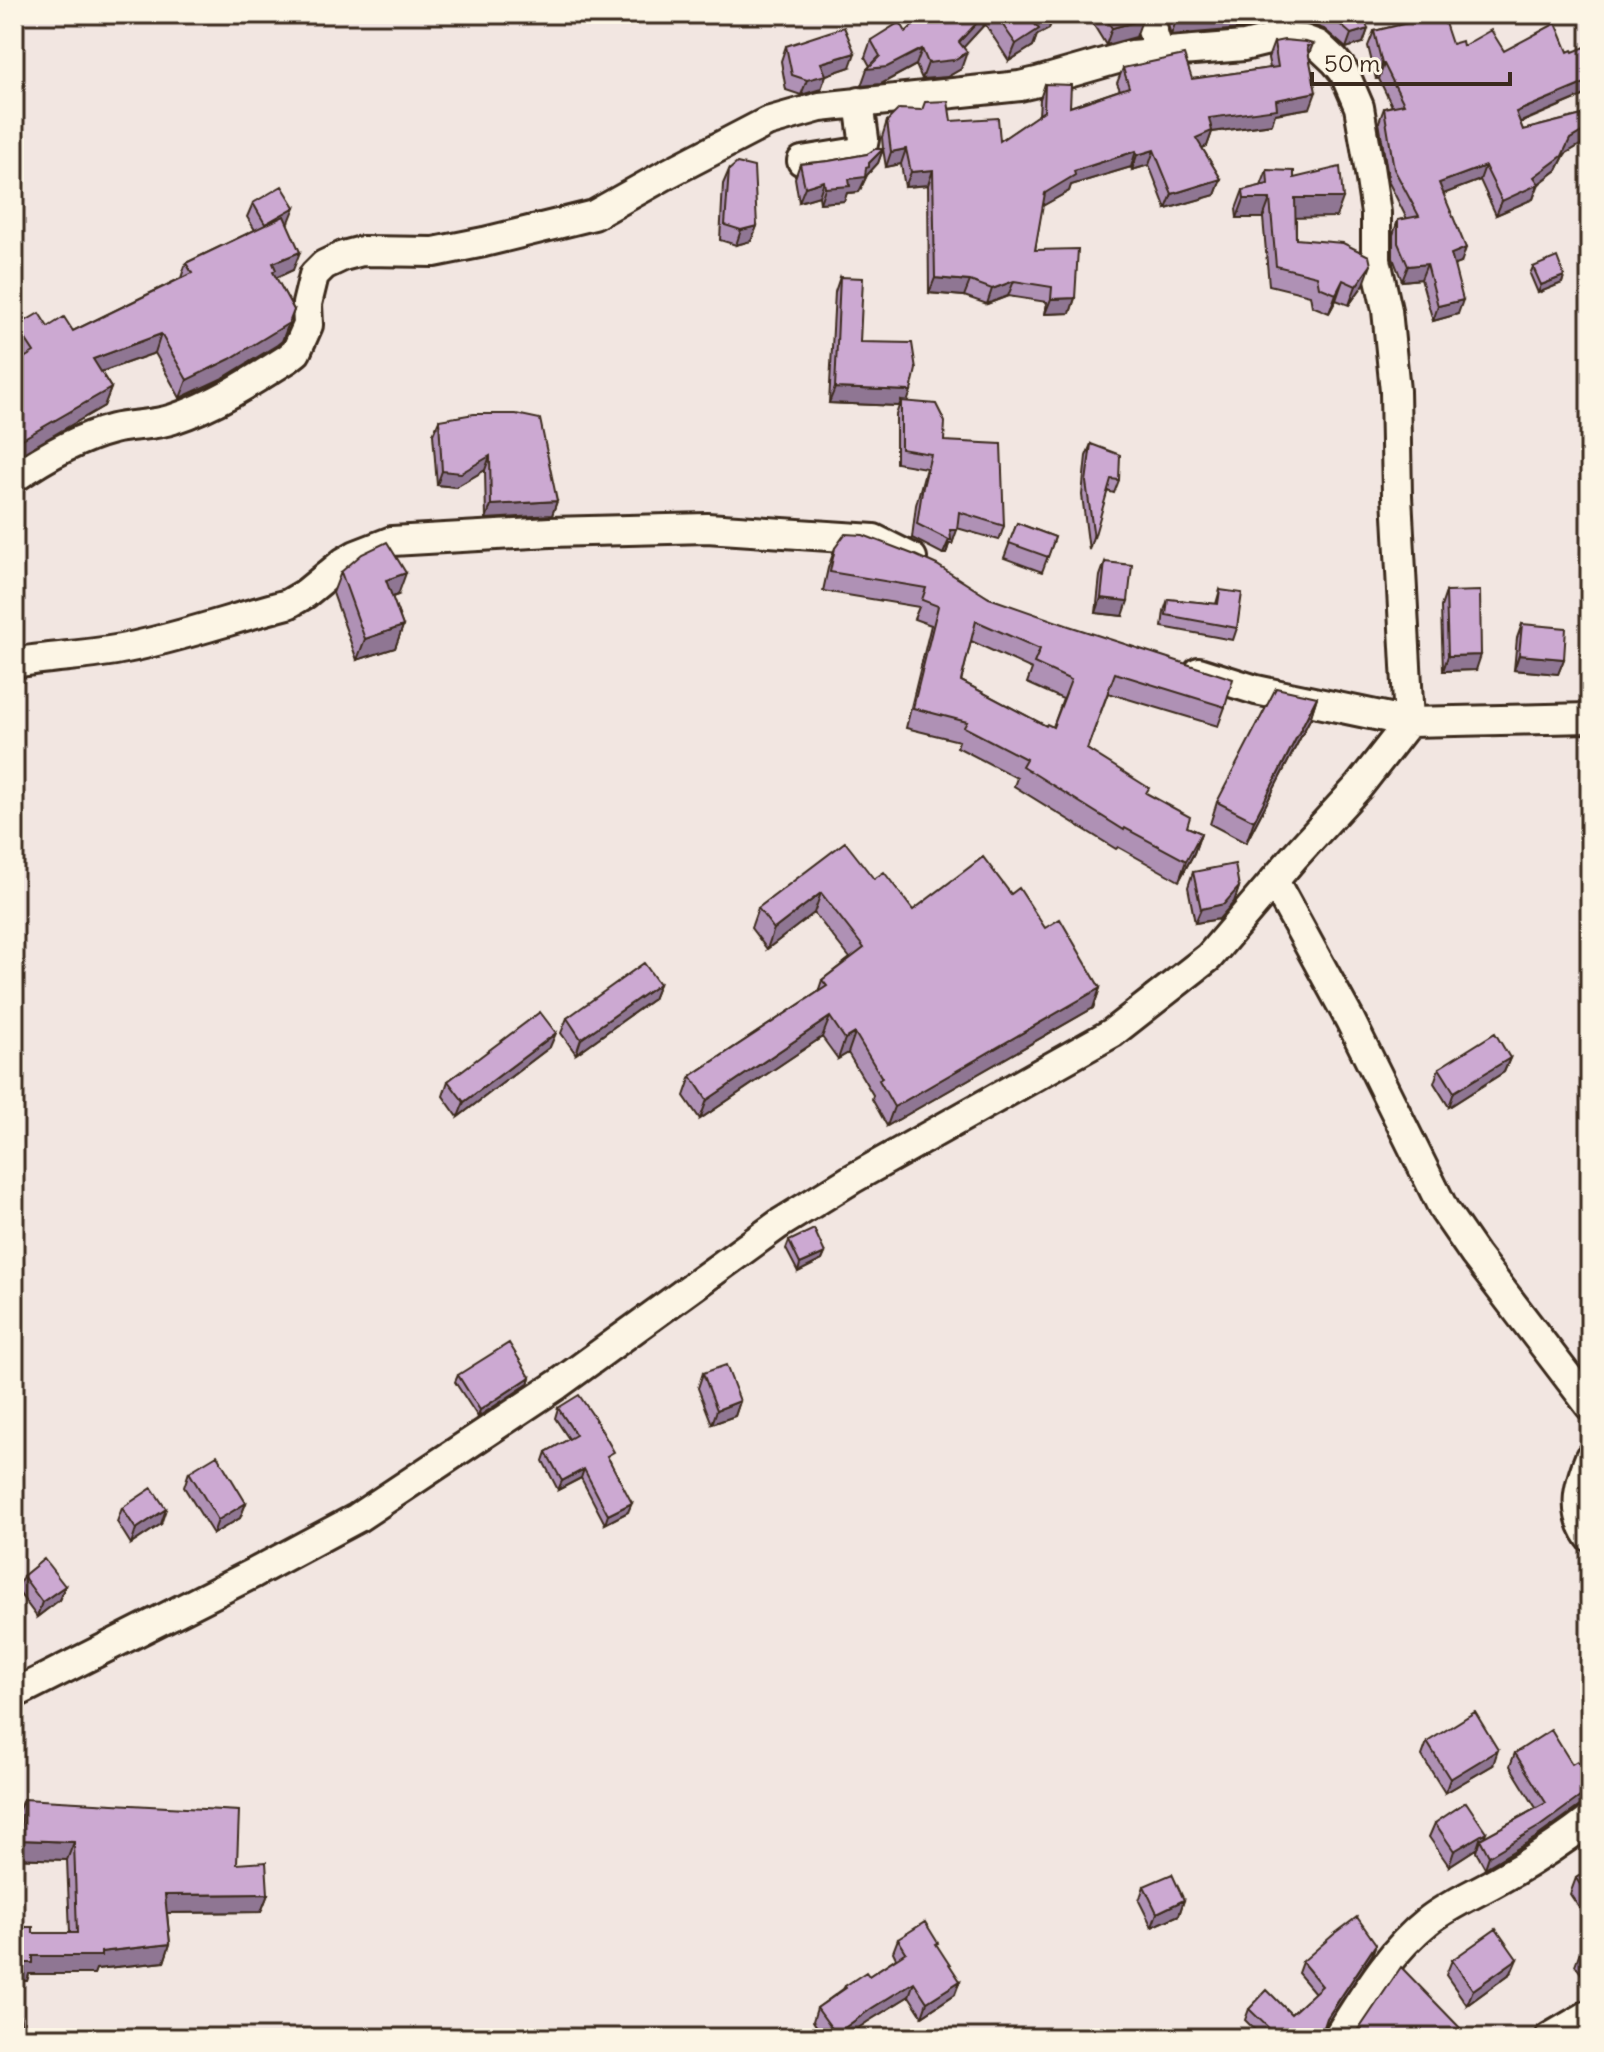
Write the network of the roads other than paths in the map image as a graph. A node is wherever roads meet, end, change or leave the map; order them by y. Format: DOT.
graph roads {
  1 [pos="1147,14"];
  2 [pos="1159,52"];
  3 [pos="859,102"];
  4 [pos="802,161"];
  5 [pos="14,478"];
  6 [pos="938,570"];
  7 [pos="14,663"];
  8 [pos="1171,663"];
  9 [pos="1590,718"];
  10 [pos="1409,722"];
  11 [pos="1274,881"];
  12 [pos="1590,1406"];
  13 [pos="1590,1457"];
  14 [pos="1590,1537"];
  15 [pos="14,1694"];
  16 [pos="1590,1820"];
  17 [pos="1590,2014"];
  18 [pos="1337,2038"];
  19 [pos="1549,2038"];
  1 -- 2 [label="street"];
  2 -- 3 [label="street"];
  2 -- 10 [label="street"];
  3 -- 4 [label="street"];
  3 -- 5 [label="street"];
  6 -- 7 [label="street"];
  8 -- 10 [label="street"];
  9 -- 10 [label="street"];
  10 -- 11 [label="street"];
  11 -- 12 [label="street"];
  11 -- 15 [label="street"];
  13 -- 14 [label="street"];
  16 -- 18 [label="street"];
  17 -- 19 [label="street"];
}
